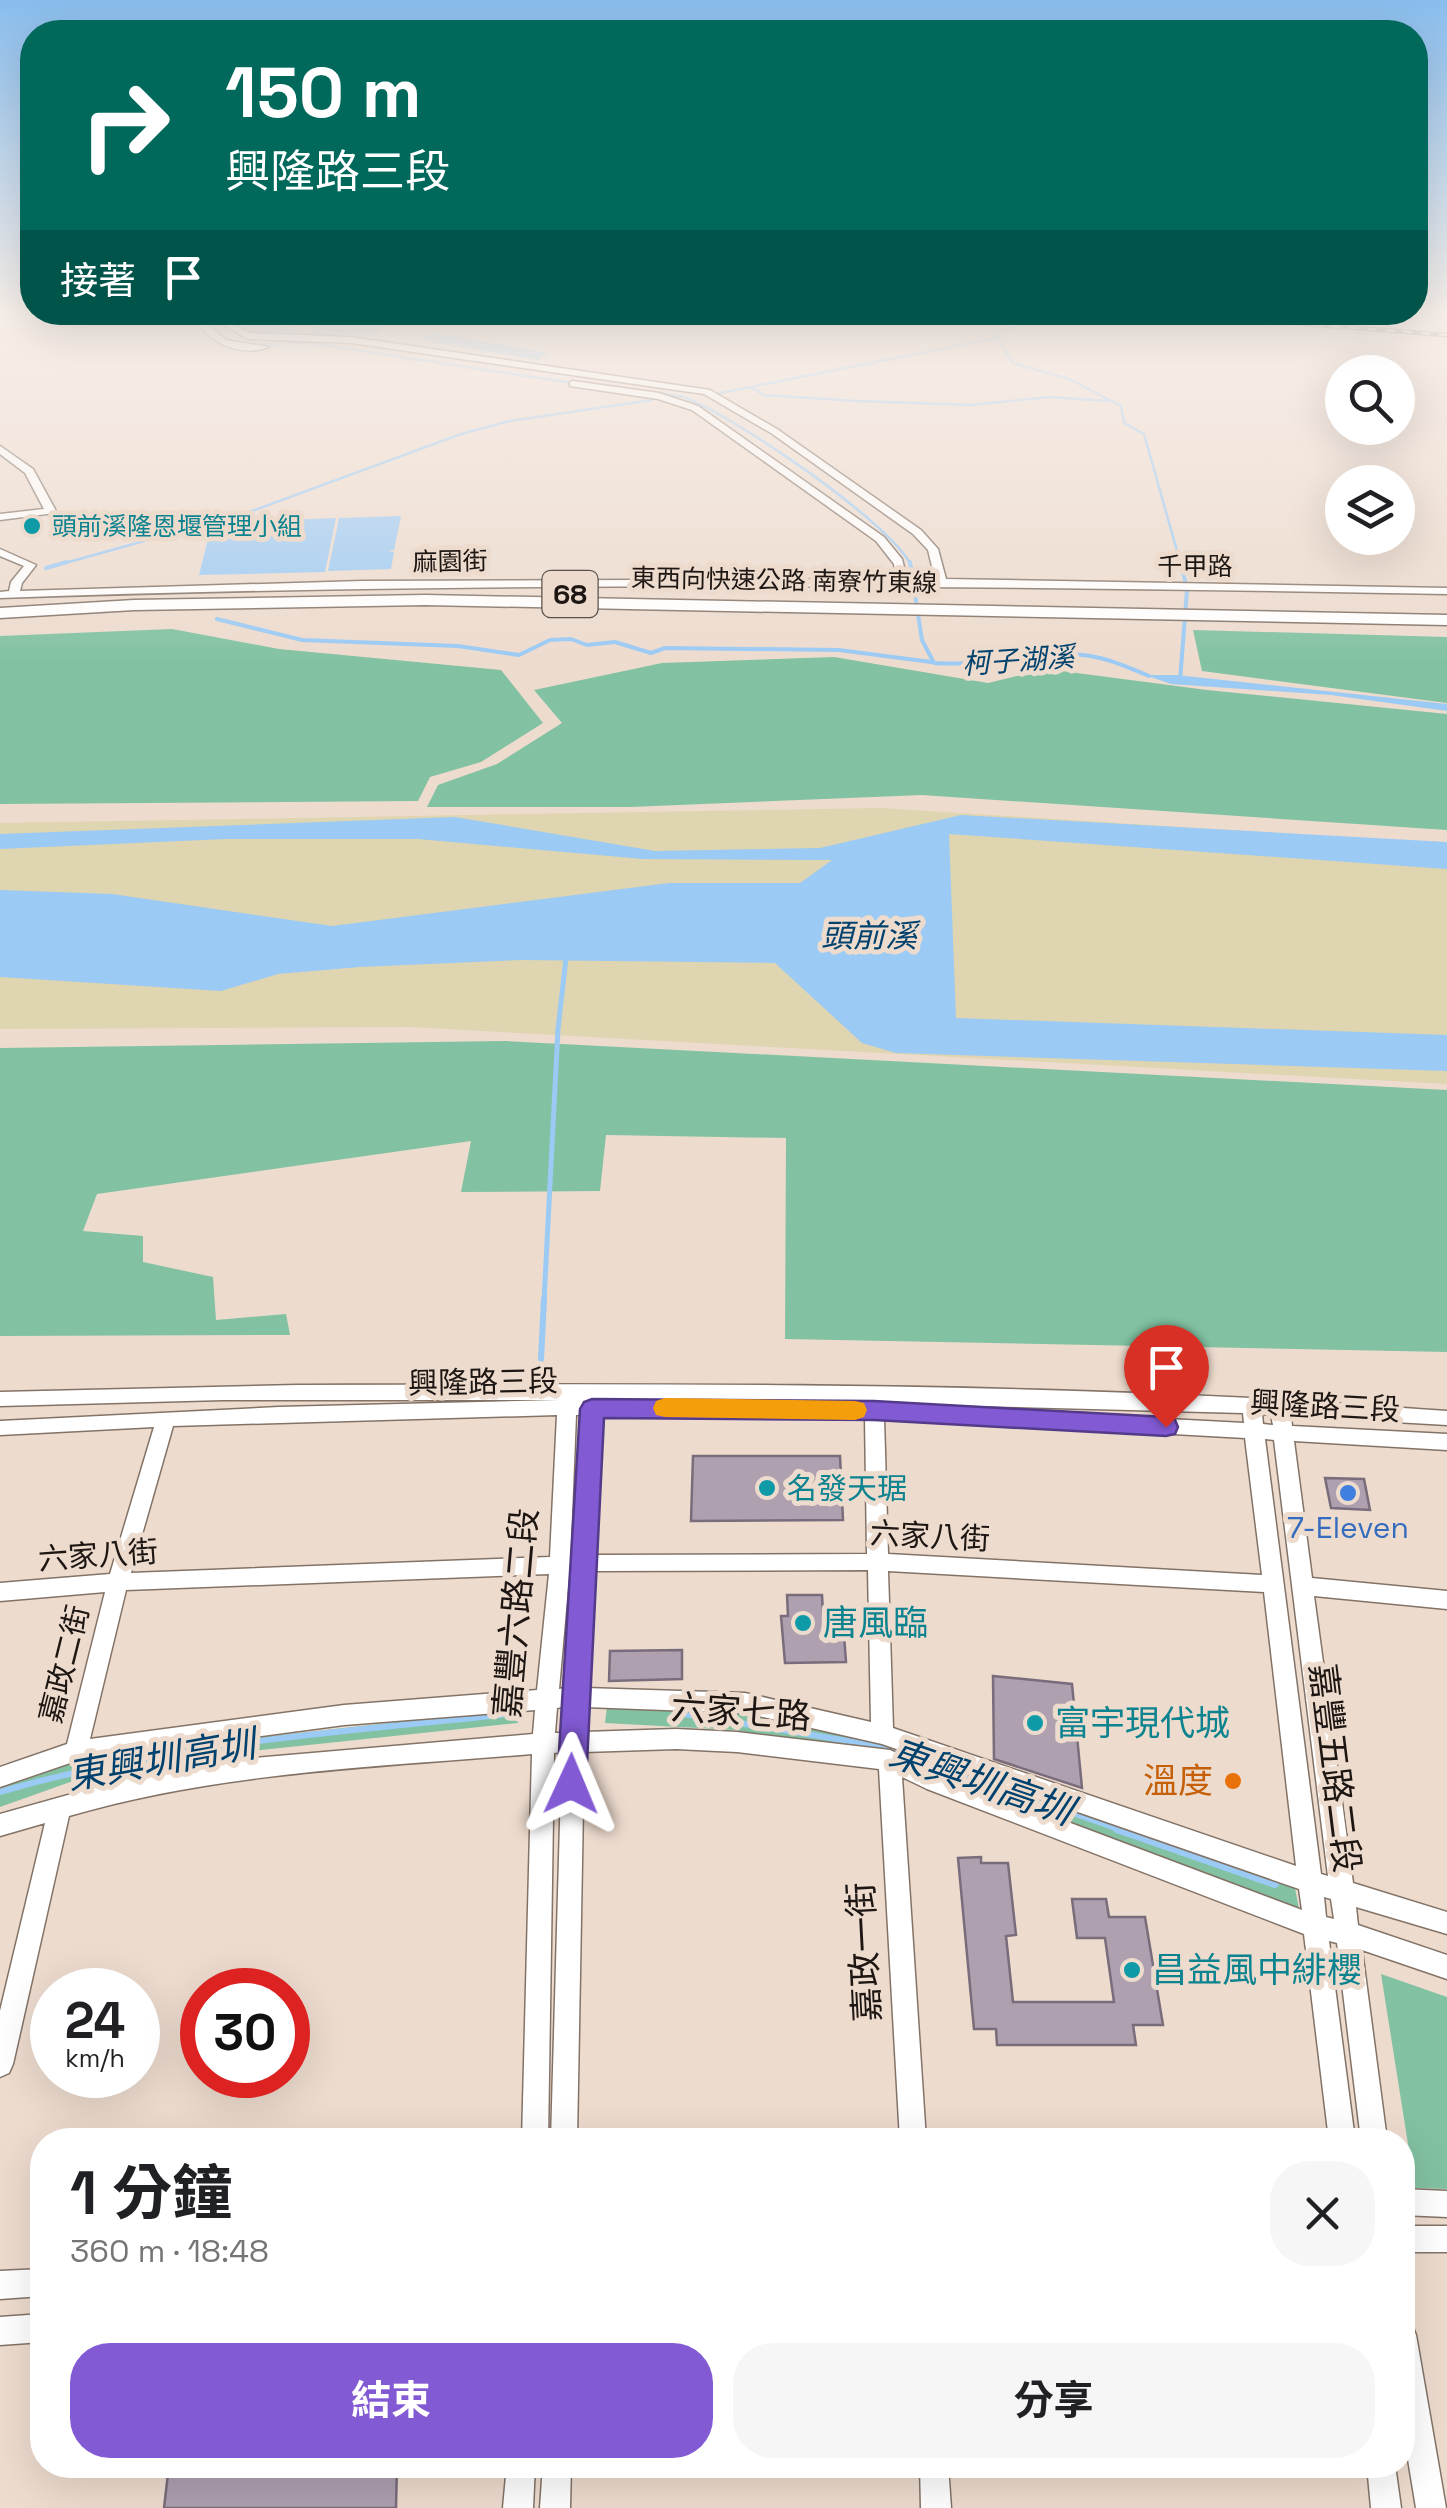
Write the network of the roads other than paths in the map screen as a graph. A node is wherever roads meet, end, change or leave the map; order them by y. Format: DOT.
graph roads {
  1 [pos="728,428"];
  2 [pos="766,428"];
  3 [pos="0,449"];
  4 [pos="0,516"];
  5 [pos="0,552"];
  6 [pos="901,582"];
  7 [pos="942,584"];
  8 [pos="1447,591"];
  9 [pos="4,598"];
  10 [pos="1140,603"];
  11 [pos="819,606"];
  12 [pos="1447,609"];
  13 [pos="0,613"];
  14 [pos="1399,614"];
  15 [pos="1447,620"];
  16 [pos="1447,634"];
  17 [pos="0,1399"];
  18 [pos="567,1401"];
  19 [pos="594,1401"];
  20 [pos="1251,1405"];
  21 [pos="1280,1408"];
  22 [pos="874,1410"];
  23 [pos="1447,1418"];
  24 [pos="166,1419"];
  25 [pos="0,1428"];
  26 [pos="1254,1432"];
  27 [pos="1284,1434"];
  28 [pos="1447,1442"];
  29 [pos="879,1562"];
  30 [pos="584,1564"];
  31 [pos="560,1565"];
  32 [pos="118,1582"];
  33 [pos="1274,1584"];
  34 [pos="1305,1586"];
  35 [pos="0,1592"];
  36 [pos="1447,1600"];
  37 [pos="562,1698"];
  38 [pos="882,1734"];
  39 [pos="543,1744"];
  40 [pos="572,1744"];
  41 [pos="76,1752"];
  42 [pos="890,1760"];
  43 [pos="0,1777"];
  44 [pos="60,1806"];
  45 [pos="0,1825"];
  46 [pos="1311,1882"];
  47 [pos="1345,1892"];
  48 [pos="1447,1924"];
  49 [pos="1318,1928"];
  50 [pos="1350,1934"];
  51 [pos="1447,1968"];
  52 [pos="0,2064"];
  53 [pos="535,2128"];
  54 [pos="564,2128"];
  55 [pos="912,2128"];
  56 [pos="1341,2128"];
  57 [pos="1373,2128"];
  58 [pos="1415,2203"];
  59 [pos="1447,2204"];
  60 [pos="1415,2239"];
  61 [pos="1447,2239"];
  62 [pos="30,2283"];
  63 [pos="0,2285"];
  64 [pos="30,2329"];
  65 [pos="0,2331"];
  66 [pos="1415,2415"];
  67 [pos="520,2478"];
  68 [pos="556,2478"];
  69 [pos="935,2478"];
  70 [pos="1383,2478"];
  71 [pos="518,2508"];
  72 [pos="555,2508"];
  73 [pos="936,2508"];
  74 [pos="1386,2508"];
  75 [pos="1430,2508"];
  1 -- 6 [label="street"];
  2 -- 7 [label="street"];
  3 -- 4 [label="street"];
  5 -- 9 [label="street"];
  6 -- 7 [label="street, 麻園街"];
  6 -- 9 [label="street, 麻園街"];
  7 -- 8 [label="street, 千甲路"];
  9 -- 10 [label="highway, 東西向快速公路 南寮竹東線 / 68"];
  10 -- 12 [label="highway"];
  10 -- 14 [label="highway, 東西向快速公路 南寮竹東線 / 68"];
  11 -- 13 [label="highway, 東西向快速公路 南寮竹東線 / 68"];
  11 -- 14 [label="highway, 東西向快速公路 南寮竹東線 / 68"];
  11 -- 16 [label="highway"];
  12 -- 14 [label="highway, 東西向快速公路 南寮竹東線 / 68"];
  14 -- 15 [label="highway, 東西向快速公路 南寮竹東線 / 68"];
  17 -- 18 [label="street, 興隆路三段"];
  18 -- 19 [label="street, 興隆路三段"];
  18 -- 24 [label="street, 興隆路三段"];
  18 -- 31 [label="street, 嘉豐六路二段"];
  19 -- 20 [label="street, 興隆路三段"];
  19 -- 22 [label="street, 興隆路三段"];
  19 -- 30 [label="street, 嘉豐六路二段"];
  20 -- 21 [label="street, 興隆路三段"];
  20 -- 26 [label="street, 嘉豐五路二段"];
  21 -- 23 [label="street, 興隆路三段"];
  21 -- 27 [label="street, 嘉豐五路二段"];
  22 -- 26 [label="street, 興隆路三段"];
  22 -- 29 [label="street"];
  24 -- 25 [label="street, 興隆路三段"];
  24 -- 32 [label="street, 嘉政二街"];
  26 -- 27 [label="street, 興隆路三段"];
  26 -- 33 [label="street, 嘉豐五路二段"];
  27 -- 28 [label="street, 興隆路三段"];
  27 -- 34 [label="street, 嘉豐五路二段"];
  29 -- 30 [label="street, 六家八街"];
  29 -- 33 [label="street, 六家八街"];
  29 -- 38 [label="street"];
  30 -- 37 [label="street, 嘉豐六路二段"];
  31 -- 32 [label="street, 六家八街"];
  31 -- 37 [label="street, 嘉豐六路二段"];
  32 -- 35 [label="street, 六家八街"];
  32 -- 41 [label="street, 嘉政二街"];
  33 -- 46 [label="street, 嘉豐五路二段"];
  34 -- 36 [label="street"];
  34 -- 47 [label="street, 嘉豐五路二段"];
  37 -- 38 [label="street, 六家七路"];
  37 -- 39 [label="street, 嘉豐六路二段"];
  37 -- 40 [label="street, 嘉豐六路二段"];
  37 -- 41 [label="street, 六家七路"];
  38 -- 46 [label="street, 六家七路"];
  39 -- 40 [label="street, 六家七路"];
  39 -- 44 [label="street, 六家七路"];
  39 -- 53 [label="street, 嘉豐六路二段"];
  40 -- 42 [label="street, 六家七路"];
  40 -- 54 [label="street, 嘉豐六路二段"];
  41 -- 43 [label="street, 六家七路"];
  42 -- 49 [label="street, 六家七路"];
  42 -- 55 [label="street, 嘉政一街"];
  44 -- 45 [label="street, 六家七路"];
  44 -- 52 [label="street"];
  46 -- 47 [label="street, 六家七路"];
  46 -- 49 [label="street, 嘉豐五路二段"];
  47 -- 48 [label="street, 六家七路"];
  47 -- 50 [label="street, 嘉豐五路二段"];
  49 -- 50 [label="street, 六家七路"];
  49 -- 56 [label="street, 嘉豐五路二段"];
  50 -- 51 [label="street, 六家七路"];
  50 -- 57 [label="street, 嘉豐五路二段"];
  58 -- 59 [label="street"];
  60 -- 61 [label="street"];
  62 -- 63 [label="street"];
  64 -- 65 [label="street"];
  66 -- 75 [label="street"];
  67 -- 71 [label="street"];
  68 -- 72 [label="street"];
  69 -- 73 [label="street"];
  70 -- 74 [label="street"];
}
